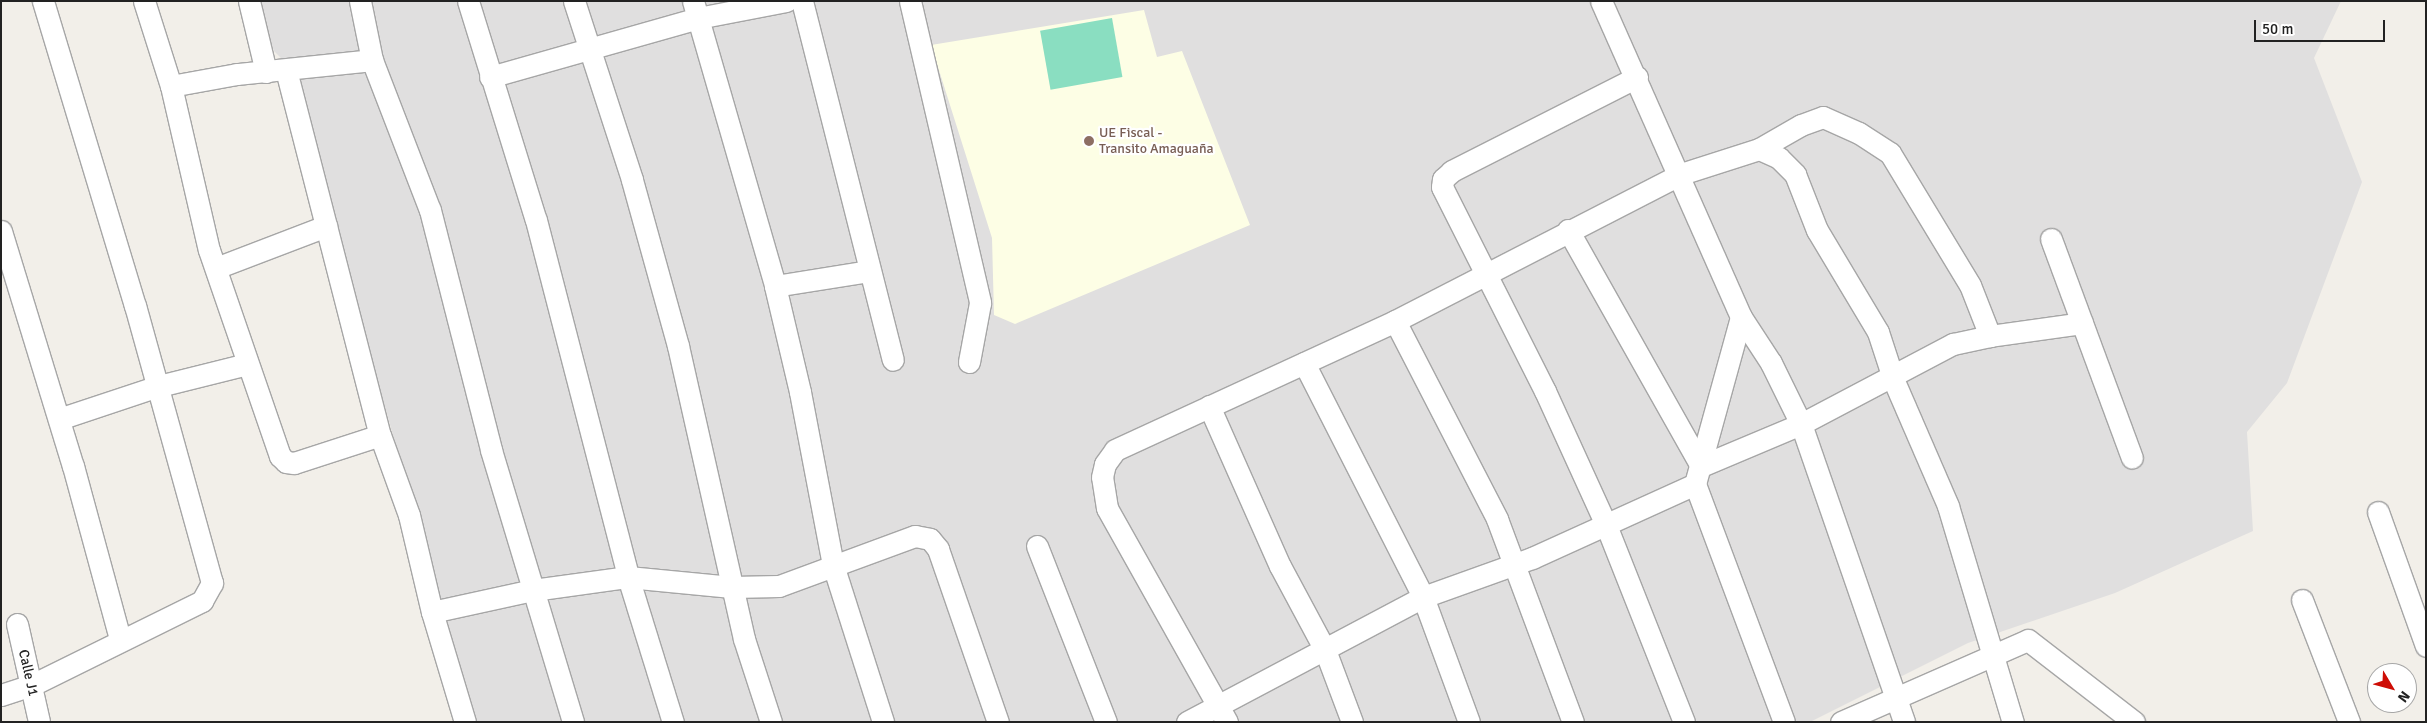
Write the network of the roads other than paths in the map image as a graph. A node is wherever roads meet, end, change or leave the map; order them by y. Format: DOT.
graph roads {
  1 [pos="43,1"];
  2 [pos="144,1"];
  3 [pos="249,1"];
  4 [pos="360,1"];
  5 [pos="468,1"];
  6 [pos="574,1"];
  7 [pos="786,1"];
  8 [pos="802,1"];
  9 [pos="910,1"];
  10 [pos="1601,1"];
  11 [pos="696,10"];
  12 [pos="588,52"];
  13 [pos="372,60"];
  14 [pos="276,71"];
  15 [pos="490,77"];
  16 [pos="1637,77"];
  17 [pos="171,86"];
  18 [pos="1759,149"];
  19 [pos="1680,174"];
  20 [pos="326,226"];
  21 [pos="1568,230"];
  22 [pos="1,231"];
  23 [pos="2051,239"];
  24 [pos="216,268"];
  25 [pos="870,271"];
  26 [pos="1488,275"];
  27 [pos="775,286"];
  28 [pos="1741,317"];
  29 [pos="1395,321"];
  30 [pos="2082,323"];
  31 [pos="1990,336"];
  32 [pos="893,360"];
  33 [pos="969,362"];
  34 [pos="1304,363"];
  35 [pos="247,364"];
  36 [pos="1892,374"];
  37 [pos="155,387"];
  38 [pos="1209,406"];
  39 [pos="59,419"];
  40 [pos="1801,424"];
  41 [pos="380,435"];
  42 [pos="2132,458"];
  43 [pos="1698,475"];
  44 [pos="2378,512"];
  45 [pos="1606,525"];
  46 [pos="1037,546"];
  47 [pos="833,565"];
  48 [pos="1514,565"];
  49 [pos="628,577"];
  50 [pos="732,587"];
  51 [pos="533,590"];
  52 [pos="1424,597"];
  53 [pos="2302,600"];
  54 [pos="432,612"];
  55 [pos="17,624"];
  56 [pos="120,639"];
  57 [pos="2426,646"];
  58 [pos="1325,650"];
  59 [pos="1991,654"];
  60 [pos="32,685"];
  61 [pos="1,695"];
  62 [pos="1894,699"];
  63 [pos="1223,714"];
  64 [pos="39,722"];
  65 [pos="465,722"];
  66 [pos="573,722"];
  67 [pos="673,722"];
  68 [pos="771,722"];
  69 [pos="883,722"];
  70 [pos="998,722"];
  71 [pos="1106,722"];
  72 [pos="1186,722"];
  73 [pos="1352,722"];
  74 [pos="1469,722"];
  75 [pos="1573,722"];
  76 [pos="1684,722"];
  77 [pos="1784,722"];
  78 [pos="1841,722"];
  79 [pos="1904,722"];
  80 [pos="2014,722"];
  81 [pos="2134,722"];
  82 [pos="2348,722"];
  1 -- 37 [label="street"];
  2 -- 17 [label="street"];
  3 -- 14 [label="street"];
  4 -- 13 [label="street"];
  5 -- 15 [label="street"];
  6 -- 12 [label="street"];
  7 -- 11 [label="street"];
  8 -- 25 [label="street"];
  9 -- 33 [label="street"];
  10 -- 16 [label="street"];
  11 -- 12 [label="street"];
  11 -- 27 [label="street"];
  12 -- 15 [label="street"];
  12 -- 50 [label="street"];
  13 -- 14 [label="street"];
  13 -- 51 [label="street"];
  14 -- 17 [label="street"];
  14 -- 20 [label="street"];
  15 -- 49 [label="street"];
  16 -- 19 [label="street"];
  16 -- 26 [label="street"];
  17 -- 24 [label="street"];
  18 -- 19 [label="street"];
  18 -- 31 [label="street"];
  18 -- 36 [label="street"];
  19 -- 21 [label="street"];
  19 -- 28 [label="street"];
  20 -- 24 [label="street"];
  20 -- 41 [label="street"];
  21 -- 26 [label="street"];
  21 -- 43 [label="street"];
  22 -- 39 [label="street"];
  23 -- 30 [label="street"];
  24 -- 35 [label="street"];
  25 -- 27 [label="street"];
  25 -- 32 [label="street"];
  26 -- 29 [label="street"];
  26 -- 45 [label="street"];
  27 -- 47 [label="street"];
  28 -- 40 [label="street"];
  28 -- 43 [label="street"];
  29 -- 34 [label="street"];
  29 -- 48 [label="street"];
  30 -- 31 [label="street"];
  30 -- 42 [label="street"];
  31 -- 36 [label="street"];
  34 -- 38 [label="street"];
  34 -- 52 [label="street"];
  35 -- 37 [label="street"];
  35 -- 41 [label="street"];
  36 -- 40 [label="street"];
  36 -- 59 [label="street"];
  37 -- 39 [label="street"];
  37 -- 56 [label="street"];
  38 -- 58 [label="street"];
  38 -- 63 [label="street"];
  39 -- 56 [label="street"];
  40 -- 43 [label="street"];
  40 -- 62 [label="street"];
  41 -- 54 [label="street"];
  43 -- 45 [label="street"];
  43 -- 77 [label="street"];
  44 -- 57 [label="street"];
  45 -- 48 [label="street"];
  45 -- 76 [label="street"];
  46 -- 71 [label="street"];
  47 -- 50 [label="street"];
  47 -- 69 [label="street"];
  47 -- 70 [label="street"];
  48 -- 52 [label="street"];
  48 -- 75 [label="street"];
  49 -- 50 [label="street"];
  49 -- 51 [label="street"];
  49 -- 67 [label="street"];
  50 -- 68 [label="street"];
  51 -- 54 [label="street"];
  51 -- 66 [label="street"];
  52 -- 58 [label="street"];
  52 -- 74 [label="street"];
  53 -- 82 [label="street"];
  54 -- 65 [label="street"];
  55 -- 60 [label="street, Calle J1"];
  56 -- 60 [label="street"];
  58 -- 63 [label="street"];
  58 -- 73 [label="street"];
  59 -- 62 [label="street"];
  59 -- 80 [label="street"];
  59 -- 81 [label="street"];
  60 -- 61 [label="street"];
  60 -- 64 [label="street, Calle J1"];
  62 -- 78 [label="street"];
  62 -- 79 [label="street"];
  63 -- 72 [label="street"];
}
